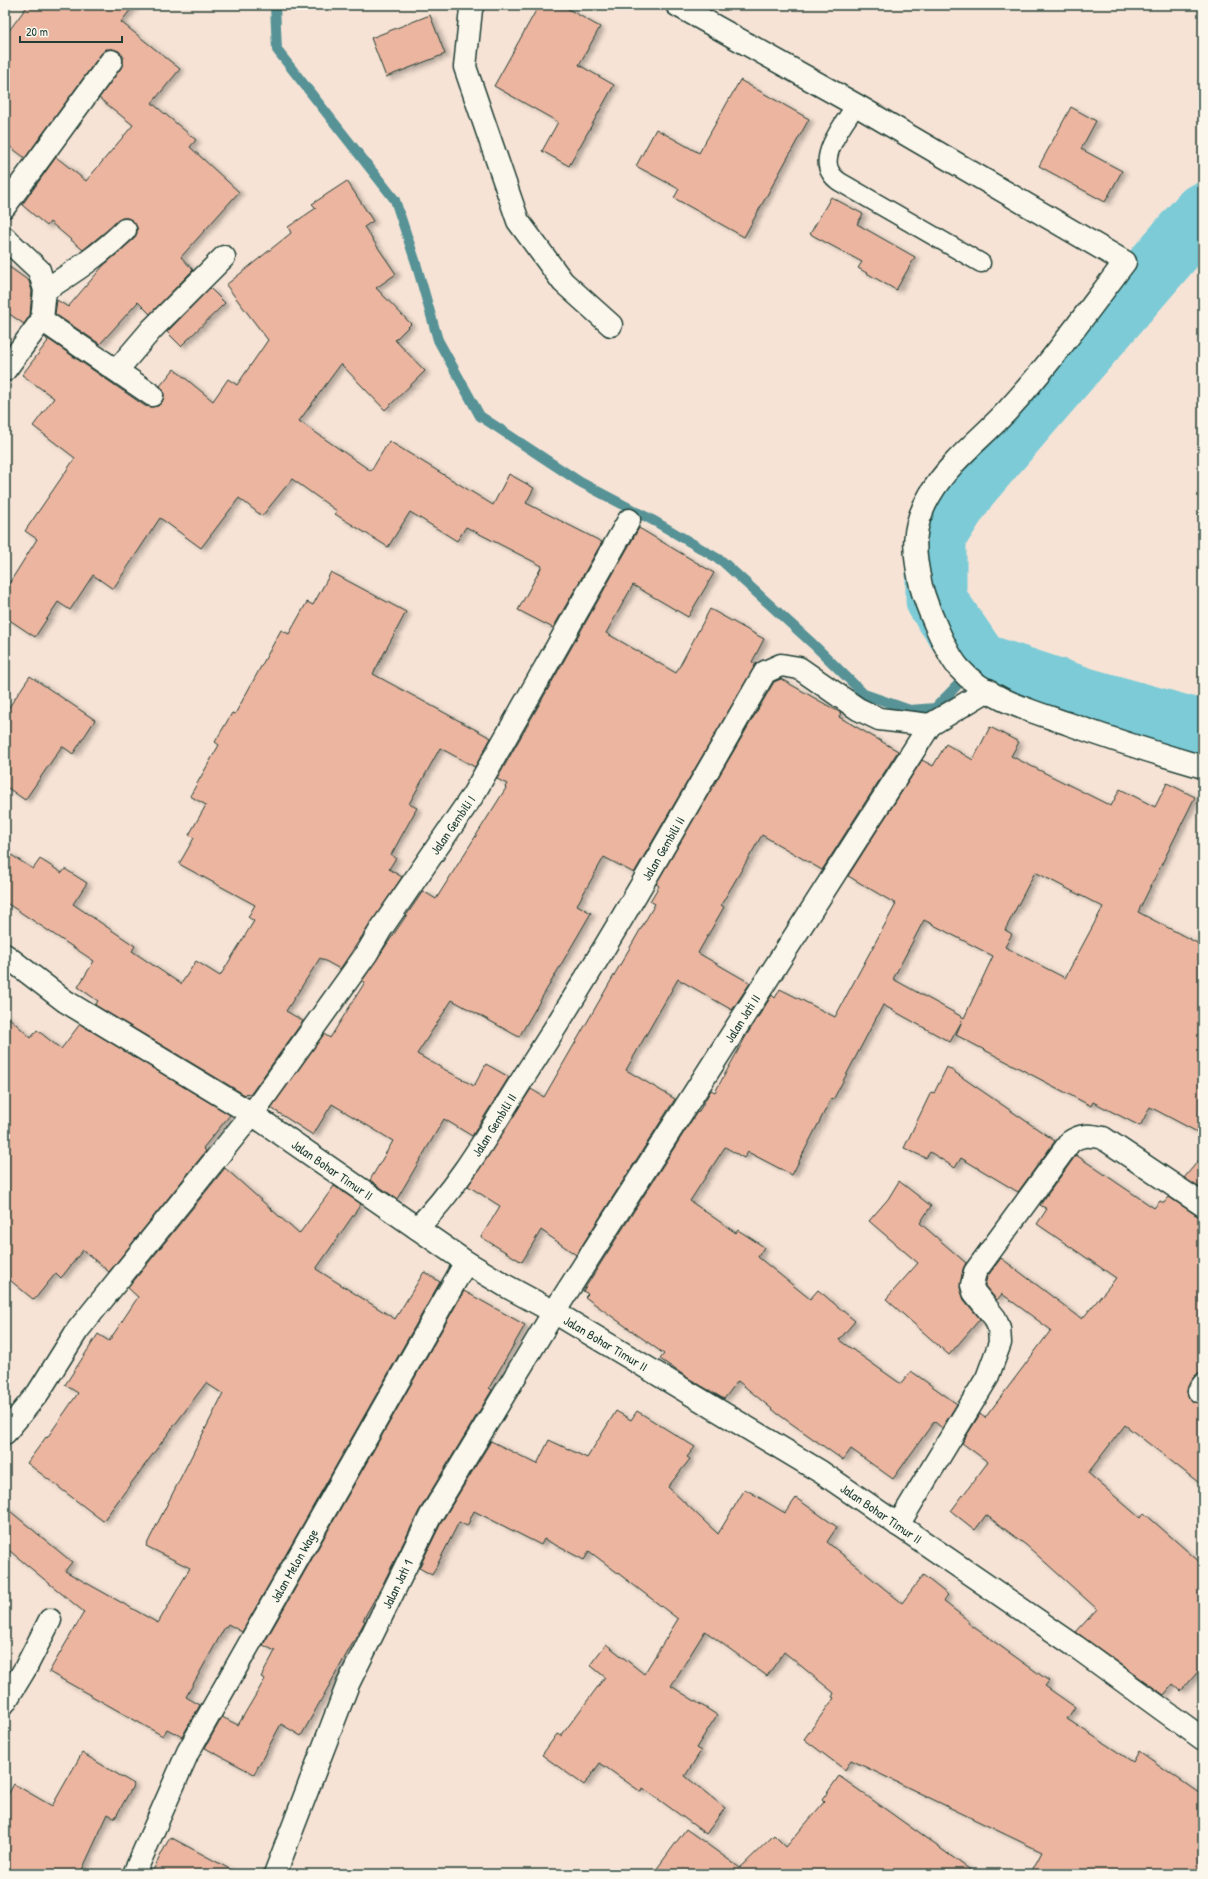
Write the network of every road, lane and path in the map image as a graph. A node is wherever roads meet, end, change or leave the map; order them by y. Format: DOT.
graph roads {
  1 [pos="473,5"];
  2 [pos="677,5"];
  3 [pos="111,61"];
  4 [pos="856,105"];
  5 [pos="5,206"];
  6 [pos="125,230"];
  7 [pos="5,238"];
  8 [pos="224,257"];
  9 [pos="981,263"];
  10 [pos="45,290"];
  11 [pos="42,320"];
  12 [pos="612,325"];
  13 [pos="5,370"];
  14 [pos="117,370"];
  15 [pos="152,395"];
  16 [pos="629,520"];
  17 [pos="973,680"];
  18 [pos="930,726"];
  19 [pos="1203,767"];
  20 [pos="5,955"];
  21 [pos="252,1114"];
  22 [pos="1203,1205"];
  23 [pos="417,1228"];
  24 [pos="466,1262"];
  25 [pos="554,1312"];
  26 [pos="5,1433"];
  27 [pos="898,1525"];
  28 [pos="50,1620"];
  29 [pos="5,1702"];
  30 [pos="1203,1739"];
  31 [pos="134,1874"];
  32 [pos="275,1874"];
  1 -- 12 [label="street"];
  2 -- 4 [label="street"];
  3 -- 5 [label="street"];
  4 -- 9 [label="lane"];
  4 -- 17 [label="street"];
  6 -- 10 [label="street"];
  7 -- 10 [label="street"];
  8 -- 14 [label="street"];
  10 -- 11 [label="street"];
  11 -- 13 [label="street"];
  11 -- 14 [label="street"];
  14 -- 15 [label="street"];
  16 -- 21 [label="street, Jalan Gembili I"];
  17 -- 18 [label="street"];
  17 -- 19 [label="street"];
  18 -- 23 [label="street, Jalan Gembili II"];
  18 -- 25 [label="street, Jalan Jati II"];
  20 -- 21 [label="street, Jalan Bohar Timur II"];
  21 -- 23 [label="street, Jalan Bohar Timur II"];
  21 -- 26 [label="street, Jalan Gembili I"];
  22 -- 27 [label="street"];
  23 -- 24 [label="street, Jalan Bohar Timur II"];
  24 -- 25 [label="street, Jalan Bohar Timur II"];
  24 -- 31 [label="street, Jalan Melon Wage"];
  25 -- 27 [label="street, Jalan Bohar Timur II"];
  25 -- 32 [label="street, Jalan Jati 1"];
  27 -- 30 [label="street, Jalan Bohar Timur II"];
  28 -- 29 [label="street"];
}
